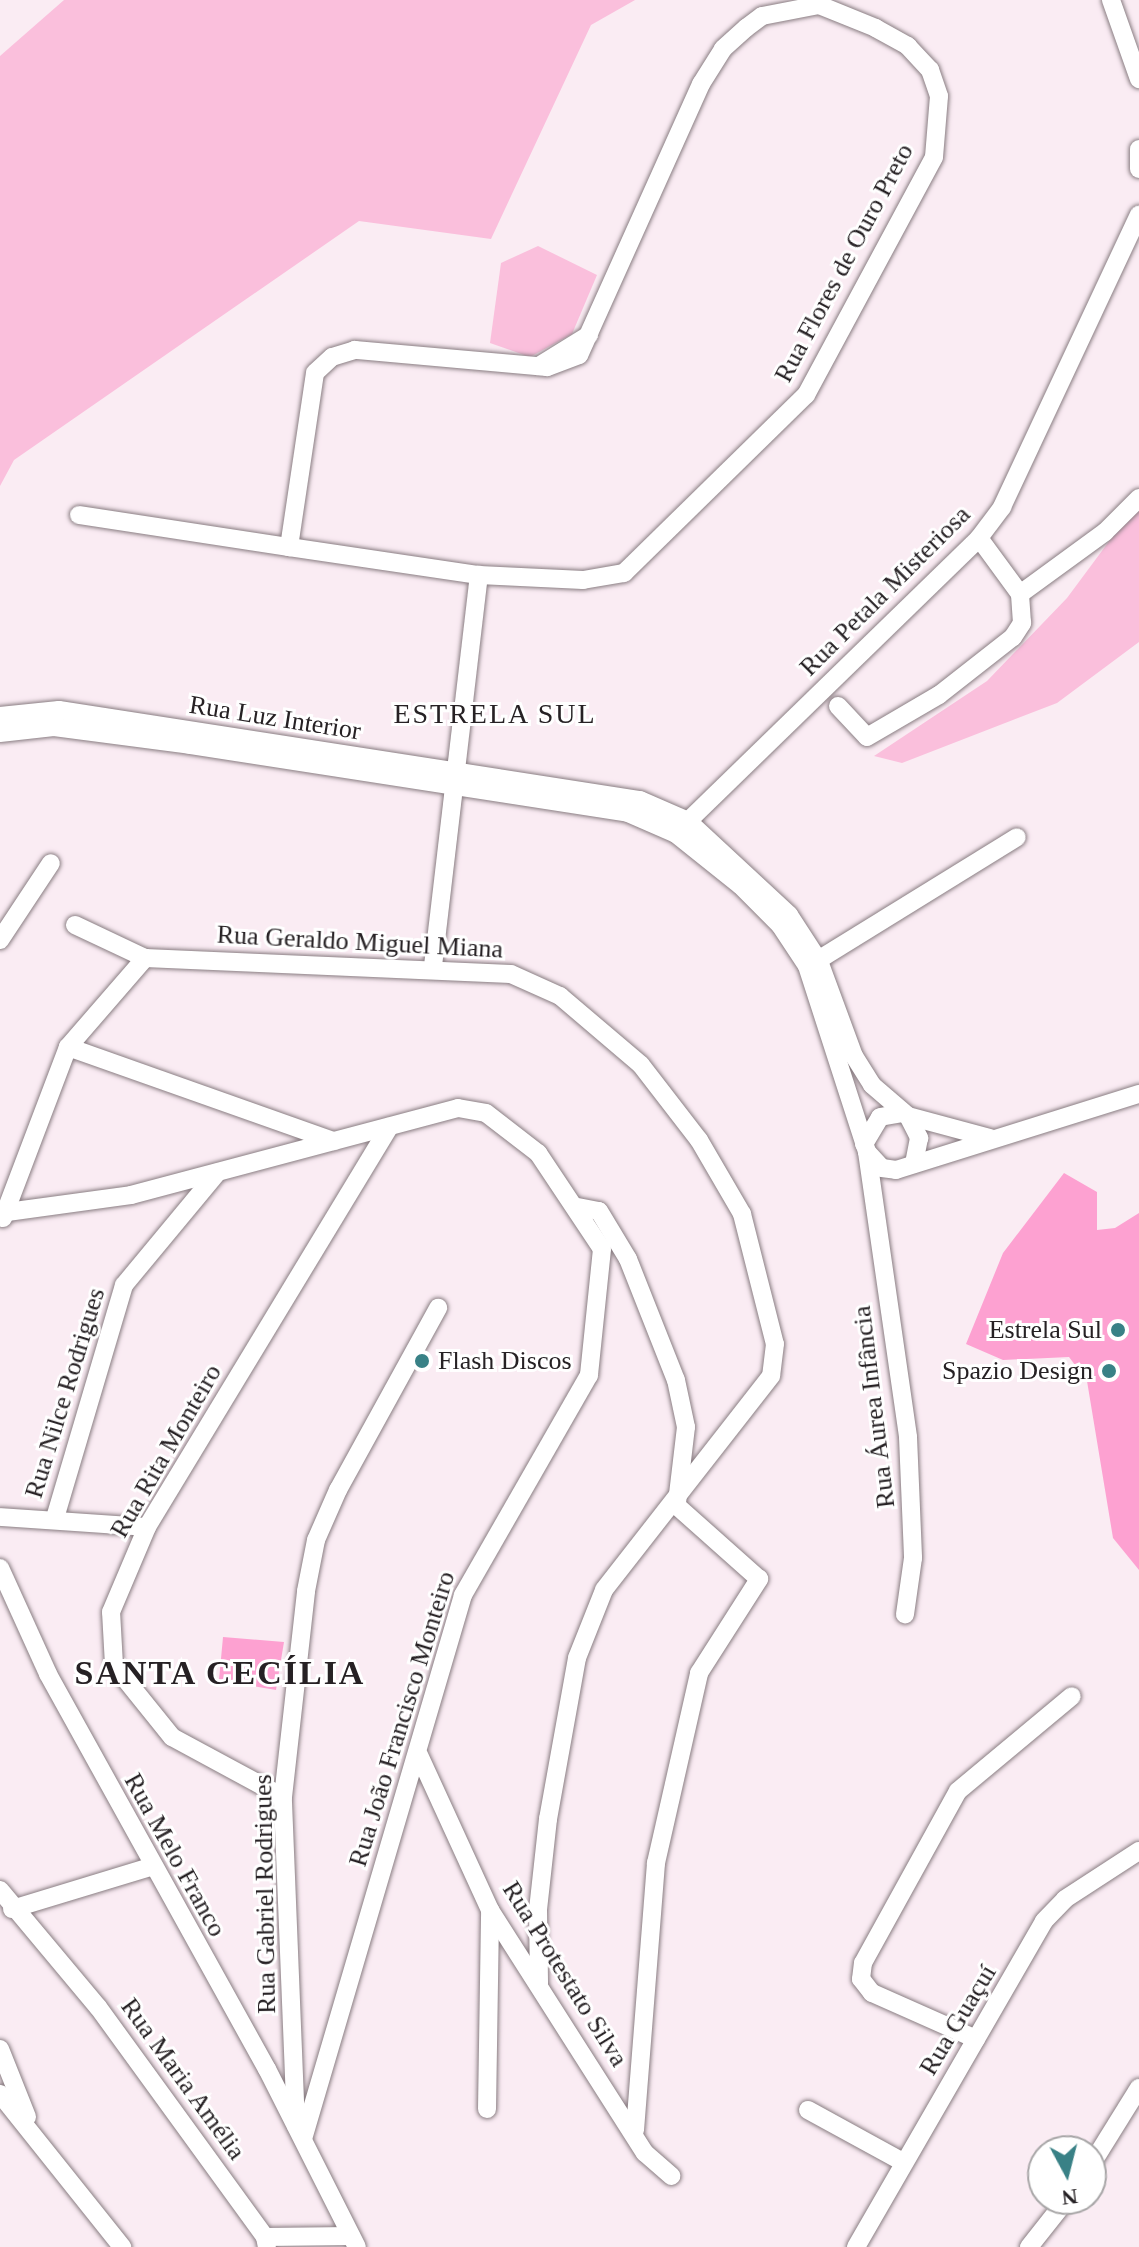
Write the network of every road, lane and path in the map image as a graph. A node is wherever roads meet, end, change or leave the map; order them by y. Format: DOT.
graph roads {
  1 [pos="1111,0"];
  2 [pos="1139,79"];
  3 [pos="1139,215"];
  4 [pos="1139,498"];
  5 [pos="79,515"];
  6 [pos="979,538"];
  7 [pos="289,547"];
  8 [pos="479,575"];
  9 [pos="1020,594"];
  10 [pos="838,706"];
  11 [pos="0,716"];
  12 [pos="0,733"];
  13 [pos="456,780"];
  14 [pos="682,827"];
  15 [pos="1017,837"];
  16 [pos="51,863"];
  17 [pos="75,925"];
  18 [pos="0,940"];
  19 [pos="145,958"];
  20 [pos="813,963"];
  21 [pos="433,966"];
  22 [pos="68,1047"];
  23 [pos="1139,1094"];
  24 [pos="905,1115"];
  25 [pos="389,1127"];
  26 [pos="998,1139"];
  27 [pos="334,1141"];
  28 [pos="865,1148"];
  29 [pos="905,1167"];
  30 [pos="217,1173"];
  31 [pos="870,1195"];
  32 [pos="578,1207"];
  33 [pos="2,1216"];
  34 [pos="438,1308"];
  35 [pos="676,1505"];
  36 [pos="0,1517"];
  37 [pos="55,1518"];
  38 [pos="147,1527"];
  39 [pos="0,1568"];
  40 [pos="905,1614"];
  41 [pos="1072,1696"];
  42 [pos="419,1755"];
  43 [pos="283,1797"];
  44 [pos="1139,1851"];
  45 [pos="150,1867"];
  46 [pos="0,1890"];
  47 [pos="0,1906"];
  48 [pos="490,1910"];
  49 [pos="21,1911"];
  50 [pos="539,1984"];
  51 [pos="293,2022"];
  52 [pos="976,2039"];
  53 [pos="0,2049"];
  54 [pos="267,2069"];
  55 [pos="1139,2088"];
  56 [pos="0,2094"];
  57 [pos="487,2109"];
  58 [pos="808,2110"];
  59 [pos="32,2130"];
  60 [pos="635,2130"];
  61 [pos="299,2132"];
  62 [pos="1107,2139"];
  63 [pos="903,2162"];
  64 [pos="671,2176"];
  65 [pos="1054,2215"];
  66 [pos="266,2242"];
  67 [pos="354,2242"];
  68 [pos="122,2247"];
  69 [pos="856,2247"];
  70 [pos="1029,2247"];
  1 -- 2 [label="street"];
  3 -- 6 [label="street, Rua Petala Misteriosa"];
  4 -- 9 [label="street"];
  5 -- 7 [label="street, Rua Flores de Ouro Preto"];
  6 -- 9 [label="street"];
  6 -- 14 [label="street, Rua Petala Misteriosa"];
  7 -- 8 [label="street, Rua Flores de Ouro Preto"];
  7 -- 8 [label="street, Rua Flores de Ouro Preto"];
  8 -- 13 [label="street"];
  9 -- 10 [label="street"];
  11 -- 13 [label="street, Rua Luz Interior"];
  12 -- 13 [label="street, Rua Luz Interior"];
  13 -- 14 [label="street, Rua Luz Interior"];
  13 -- 21 [label="street"];
  14 -- 20 [label="street, Rua Luz Interior"];
  15 -- 20 [label="street"];
  16 -- 18 [label="street"];
  17 -- 19 [label="street, Rua Geraldo Miguel Miana"];
  19 -- 21 [label="street, Rua Geraldo Miguel Miana"];
  19 -- 22 [label="street"];
  20 -- 24 [label="street, Rua Luz Interior"];
  20 -- 28 [label="street, Rua Luz Interior"];
  21 -- 35 [label="street, Rua Geraldo Miguel Miana"];
  22 -- 27 [label="street"];
  22 -- 33 [label="street"];
  23 -- 26 [label="street"];
  24 -- 26 [label="street"];
  24 -- 28 [label="street"];
  24 -- 29 [label="street"];
  25 -- 27 [label="street, Rua João Francisco Monteiro"];
  25 -- 32 [label="street, Rua João Francisco Monteiro"];
  25 -- 38 [label="street, Rua Rita Monteiro"];
  26 -- 29 [label="street"];
  27 -- 30 [label="street, Rua João Francisco Monteiro"];
  28 -- 29 [label="street"];
  28 -- 31 [label="street, Rua Áurea Infância"];
  29 -- 31 [label="street"];
  30 -- 33 [label="street, Rua João Francisco Monteiro"];
  30 -- 37 [label="street, Rua Nilce Rodrigues"];
  31 -- 40 [label="street, Rua Áurea Infância"];
  32 -- 35 [label="street"];
  32 -- 42 [label="street, Rua João Francisco Monteiro"];
  34 -- 43 [label="street, Rua Gabriel Rodrigues"];
  35 -- 50 [label="street, Rua Geraldo Miguel Miana"];
  35 -- 60 [label="street"];
  36 -- 37 [label="street"];
  37 -- 38 [label="street"];
  38 -- 43 [label="street, Rua Rita Monteiro"];
  39 -- 45 [label="street, Rua Melo Franco"];
  41 -- 52 [label="street"];
  42 -- 48 [label="street, Rua Protestato Silva"];
  42 -- 61 [label="street, Rua João Francisco Monteiro"];
  43 -- 51 [label="street, Rua Gabriel Rodrigues"];
  44 -- 52 [label="street, Rua Guaçuí"];
  45 -- 49 [label="street"];
  45 -- 54 [label="street, Rua Melo Franco"];
  46 -- 49 [label="street, Rua Maria Amélia"];
  47 -- 49 [label="street"];
  48 -- 50 [label="street, Rua Protestato Silva"];
  48 -- 57 [label="street"];
  49 -- 66 [label="street, Rua Maria Amélia"];
  50 -- 60 [label="street, Rua Protestato Silva"];
  51 -- 54 [label="street"];
  51 -- 61 [label="street, Rua Gabriel Rodrigues"];
  52 -- 63 [label="street, Rua Guaçuí"];
  53 -- 59 [label="street"];
  54 -- 61 [label="street, Rua Melo Franco"];
  55 -- 62 [label="street"];
  56 -- 59 [label="street"];
  58 -- 63 [label="street"];
  59 -- 68 [label="street"];
  60 -- 64 [label="street, Rua Protestato Silva"];
  61 -- 67 [label="street, Rua Melo Franco"];
  63 -- 69 [label="street, Rua Guaçuí"];
  65 -- 70 [label="street"];
  66 -- 67 [label="street, Rua Maria Amélia"];
}
